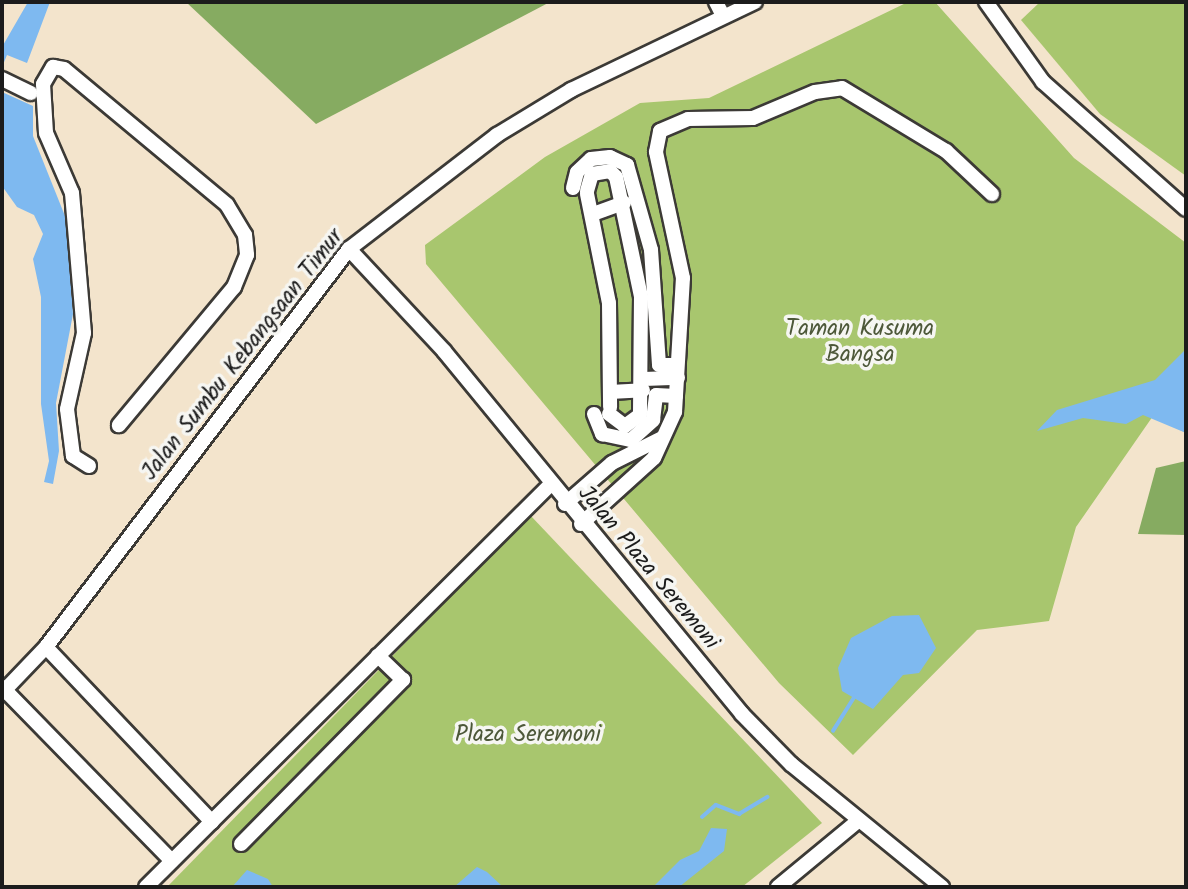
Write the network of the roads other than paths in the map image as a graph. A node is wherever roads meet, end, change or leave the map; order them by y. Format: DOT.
graph roads {
  1 [pos="716,2"];
  2 [pos="755,2"];
  3 [pos="986,2"];
  4 [pos="723,16"];
  5 [pos="2,79"];
  6 [pos="31,93"];
  7 [pos="582,191"];
  8 [pos="992,194"];
  9 [pos="624,203"];
  10 [pos="1186,209"];
  11 [pos="593,214"];
  12 [pos="349,249"];
  13 [pos="677,371"];
  14 [pos="643,385"];
  15 [pos="611,392"];
  16 [pos="676,396"];
  17 [pos="604,411"];
  18 [pos="119,425"];
  19 [pos="662,438"];
  20 [pos="622,458"];
  21 [pos="89,466"];
  22 [pos="636,474"];
  23 [pos="549,486"];
  24 [pos="565,504"];
  25 [pos="581,524"];
  26 [pos="46,647"];
  27 [pos="378,656"];
  28 [pos="3,690"];
  29 [pos="859,820"];
  30 [pos="212,822"];
  31 [pos="241,844"];
  32 [pos="172,861"];
  33 [pos="146,887"];
  34 [pos="778,887"];
  35 [pos="942,887"];
  1 -- 4 [label="street"];
  2 -- 4 [label="street, Jalan Sumbu Kebangsaan Timur"];
  3 -- 10 [label="street"];
  4 -- 12 [label="street, Jalan Sumbu Kebangsaan Timur"];
  5 -- 6 [label="street"];
  7 -- 9 [label="street"];
  7 -- 11 [label="street"];
  7 -- 13 [label="street"];
  8 -- 13 [label="street"];
  9 -- 11 [label="street"];
  9 -- 14 [label="street"];
  11 -- 15 [label="street"];
  12 -- 23 [label="street, Jalan Plaza Seremoni"];
  12 -- 26 [label="street, Jalan Sumbu Kebangsaan Timur"];
  13 -- 14 [label="street"];
  13 -- 16 [label="street"];
  14 -- 15 [label="street"];
  14 -- 17 [label="street"];
  15 -- 17 [label="street"];
  16 -- 17 [label="street"];
  16 -- 19 [label="street"];
  18 -- 21 [label="street"];
  19 -- 20 [label="street"];
  19 -- 22 [label="street"];
  20 -- 22 [label="street"];
  20 -- 24 [label="street"];
  22 -- 25 [label="street"];
  23 -- 24 [label="street, Jalan Plaza Seremoni"];
  23 -- 27 [label="street"];
  24 -- 25 [label="street, Jalan Plaza Seremoni"];
  25 -- 29 [label="street, Jalan Plaza Seremoni"];
  26 -- 28 [label="street, Jalan Sumbu Kebangsaan Timur"];
  26 -- 30 [label="street"];
  27 -- 30 [label="street"];
  27 -- 31 [label="street"];
  28 -- 32 [label="street"];
  29 -- 34 [label="street"];
  29 -- 35 [label="street, Jalan Plaza Seremoni"];
  30 -- 32 [label="street"];
  32 -- 33 [label="street"];
}
